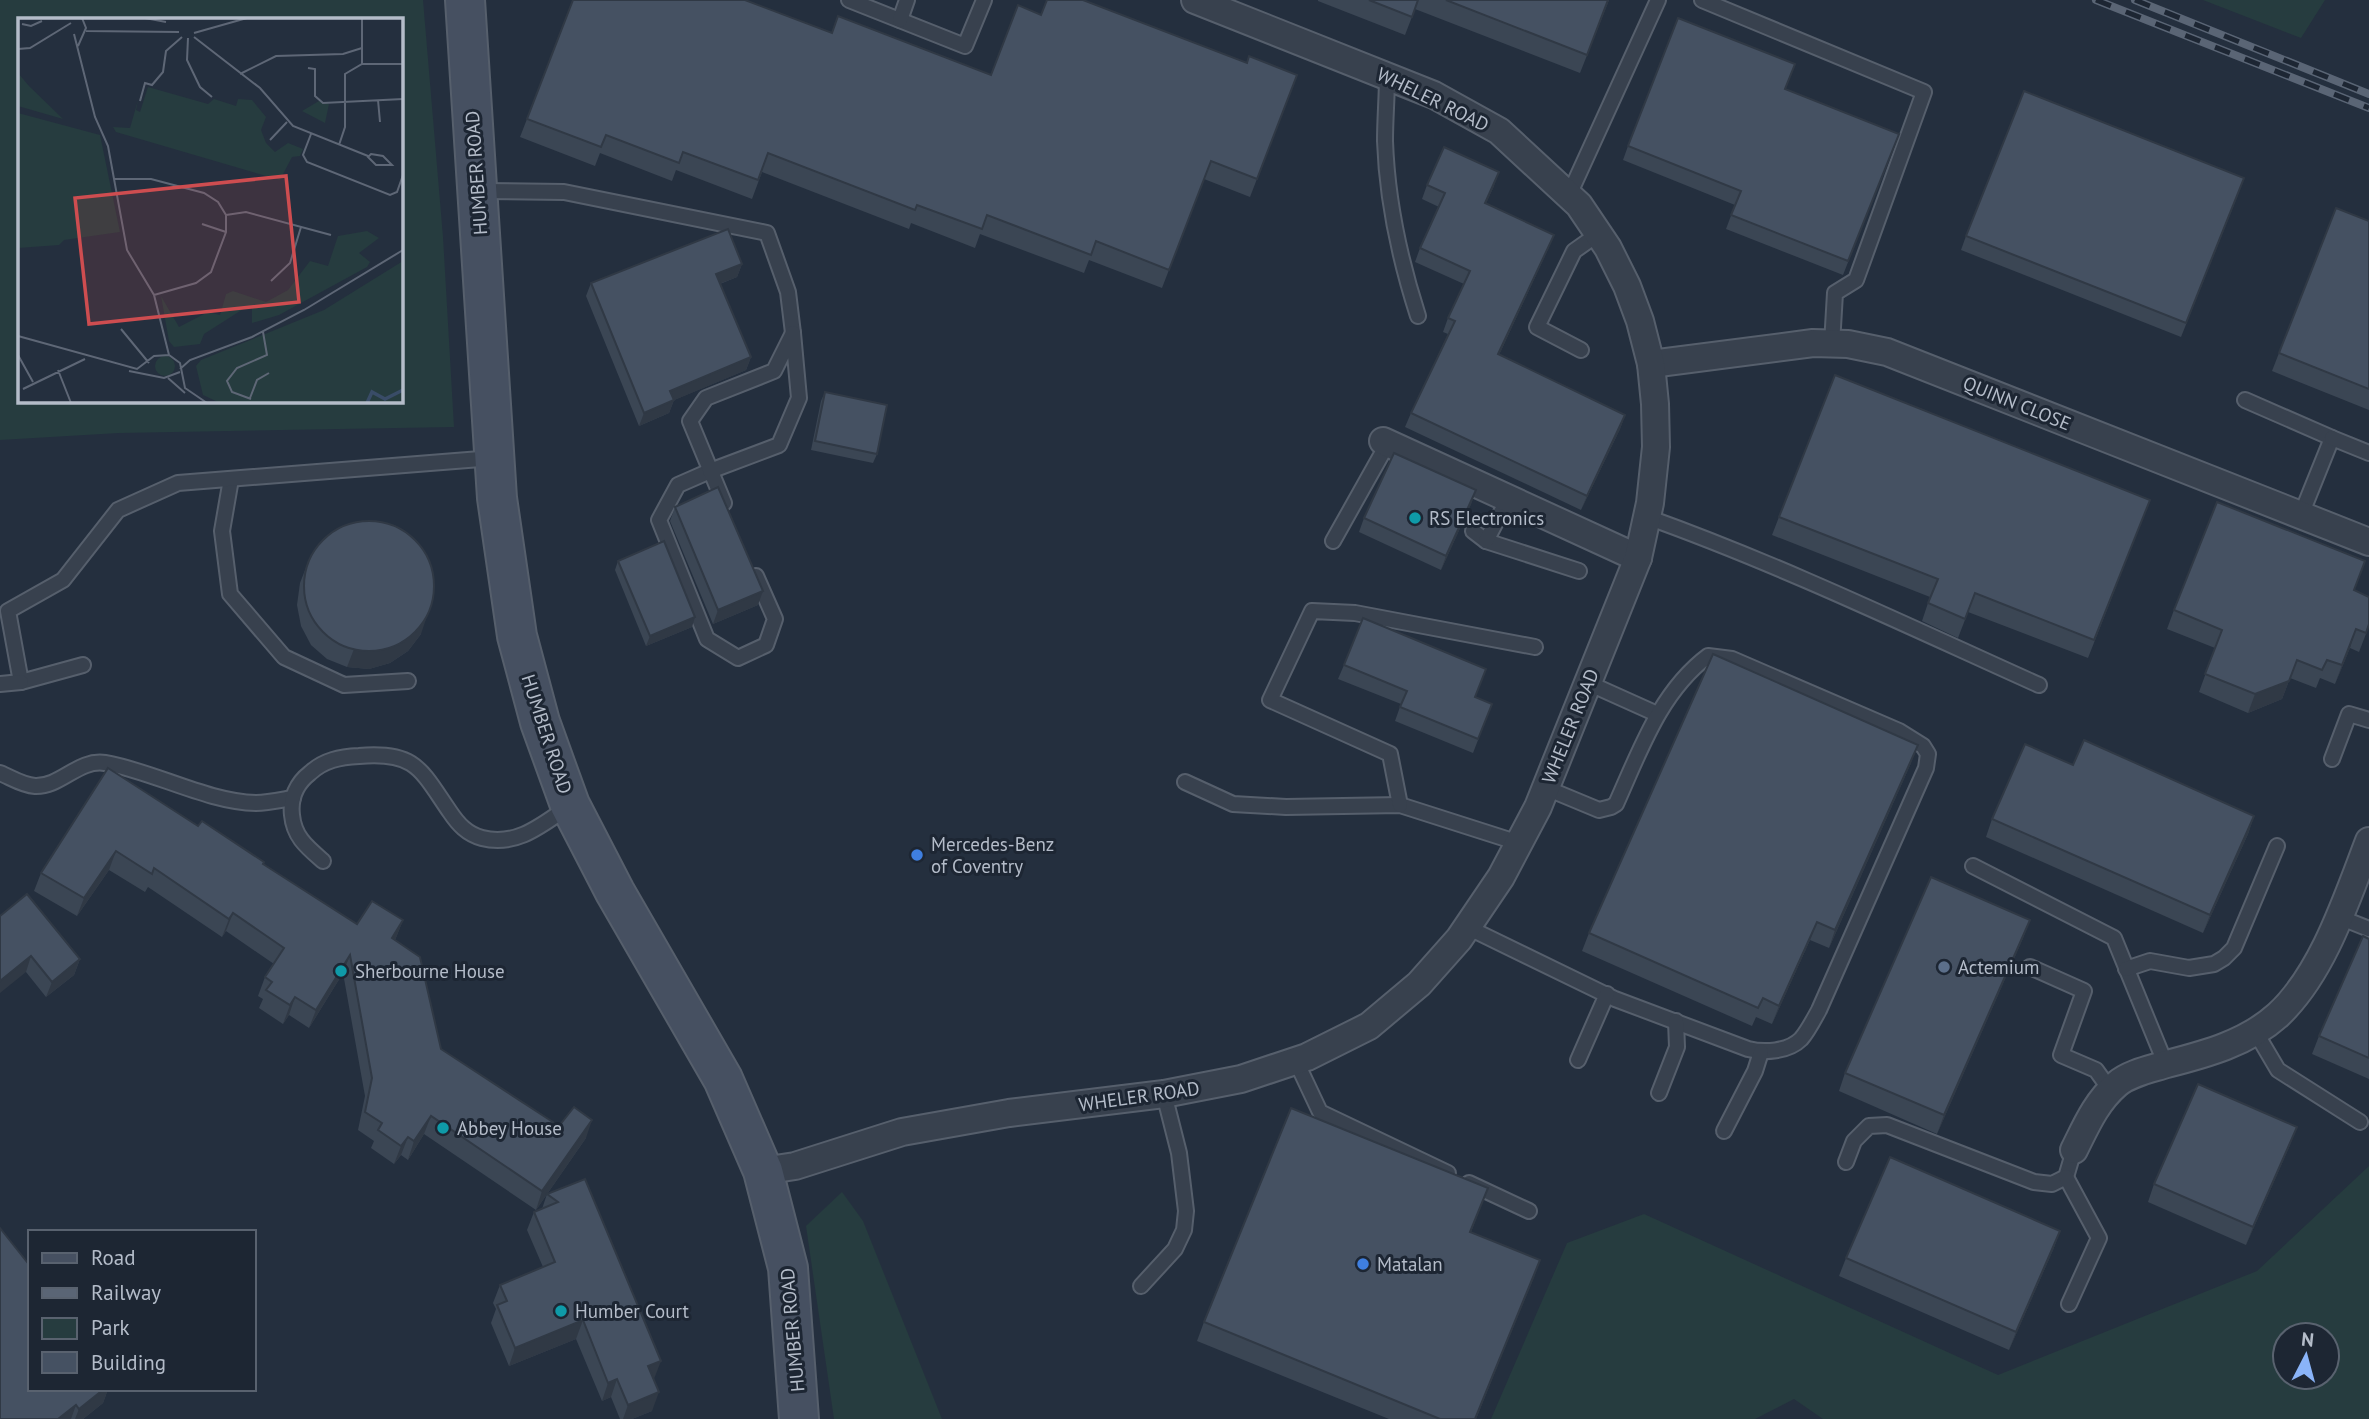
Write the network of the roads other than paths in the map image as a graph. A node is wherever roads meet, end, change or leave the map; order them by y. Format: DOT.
graph roads {
  1 [pos="465,0"];
  2 [pos="849,0"];
  3 [pos="907,0"];
  4 [pos="984,0"];
  5 [pos="1195,0"];
  6 [pos="1658,0"];
  7 [pos="1702,0"];
  8 [pos="900,20"];
  9 [pos="1387,76"];
  10 [pos="478,191"];
  11 [pos="1569,195"];
  12 [pos="1598,234"];
  13 [pos="1418,316"];
  14 [pos="793,333"];
  15 [pos="1832,344"];
  16 [pos="1581,350"];
  17 [pos="1651,364"];
  18 [pos="2245,400"];
  19 [pos="2332,438"];
  20 [pos="1385,442"];
  21 [pos="2369,453"];
  22 [pos="495,458"];
  23 [pos="710,471"];
  24 [pos="231,479"];
  25 [pos="1508,499"];
  26 [pos="2301,515"];
  27 [pos="1647,517"];
  28 [pos="732,520"];
  29 [pos="1473,531"];
  30 [pos="2368,540"];
  31 [pos="1333,541"];
  32 [pos="1486,541"];
  33 [pos="748,557"];
  34 [pos="1638,558"];
  35 [pos="1579,571"];
  36 [pos="4,611"];
  37 [pos="1535,647"];
  38 [pos="83,665"];
  39 [pos="408,681"];
  40 [pos="21,682"];
  41 [pos="1588,683"];
  42 [pos="0,684"];
  43 [pos="2039,685"];
  44 [pos="1657,714"];
  45 [pos="2369,720"];
  46 [pos="2332,760"];
  47 [pos="0,773"];
  48 [pos="1185,782"];
  49 [pos="1546,788"];
  50 [pos="293,798"];
  51 [pos="570,805"];
  52 [pos="1400,805"];
  53 [pos="2369,842"];
  54 [pos="1519,844"];
  55 [pos="2277,846"];
  56 [pos="323,861"];
  57 [pos="1973,866"];
  58 [pos="2340,917"];
  59 [pos="1467,927"];
  60 [pos="2369,929"];
  61 [pos="2030,967"];
  62 [pos="2126,968"];
  63 [pos="1607,994"];
  64 [pos="1676,1021"];
  65 [pos="2255,1031"];
  66 [pos="1761,1052"];
  67 [pos="1578,1060"];
  68 [pos="1296,1061"];
  69 [pos="2166,1065"];
  70 [pos="2111,1091"];
  71 [pos="1660,1093"];
  72 [pos="1164,1094"];
  73 [pos="2360,1122"];
  74 [pos="1724,1131"];
  75 [pos="2074,1150"];
  76 [pos="1846,1162"];
  77 [pos="763,1171"];
  78 [pos="2066,1177"];
  79 [pos="1529,1211"];
  80 [pos="1141,1286"];
  81 [pos="2069,1304"];
  82 [pos="799,1419"];
  1 -- 10 [label="main road, HUMBER ROAD"];
  2 -- 8 [label="lane"];
  3 -- 8 [label="lane"];
  4 -- 8 [label="lane"];
  5 -- 9 [label="street, WHELER ROAD"];
  6 -- 11 [label="lane"];
  7 -- 15 [label="lane"];
  9 -- 11 [label="street, WHELER ROAD"];
  9 -- 13 [label="lane"];
  10 -- 14 [label="lane"];
  10 -- 22 [label="main road, HUMBER ROAD"];
  11 -- 12 [label="street, WHELER ROAD"];
  12 -- 16 [label="lane"];
  12 -- 17 [label="street, WHELER ROAD"];
  14 -- 23 [label="lane"];
  14 -- 23 [label="lane"];
  15 -- 17 [label="street, QUINN CLOSE"];
  15 -- 26 [label="street, QUINN CLOSE"];
  17 -- 27 [label="street, WHELER ROAD"];
  18 -- 19 [label="lane"];
  19 -- 21 [label="lane"];
  19 -- 26 [label="lane"];
  20 -- 25 [label="street"];
  20 -- 31 [label="lane"];
  22 -- 24 [label="lane"];
  22 -- 51 [label="main road, HUMBER ROAD"];
  23 -- 28 [label="lane"];
  23 -- 33 [label="lane"];
  24 -- 36 [label="lane"];
  24 -- 39 [label="lane"];
  25 -- 32 [label="lane"];
  25 -- 34 [label="street"];
  26 -- 30 [label="street, QUINN CLOSE"];
  27 -- 34 [label="street, WHELER ROAD"];
  27 -- 43 [label="lane"];
  29 -- 32 [label="lane"];
  32 -- 35 [label="lane"];
  34 -- 41 [label="street, WHELER ROAD"];
  36 -- 40 [label="lane"];
  37 -- 52 [label="lane"];
  38 -- 40 [label="lane"];
  40 -- 42 [label="lane"];
  41 -- 44 [label="lane"];
  41 -- 49 [label="street, WHELER ROAD"];
  44 -- 49 [label="lane"];
  44 -- 66 [label="lane"];
  45 -- 46 [label="lane"];
  47 -- 50 [label="lane"];
  48 -- 52 [label="lane"];
  49 -- 54 [label="street, WHELER ROAD"];
  50 -- 51 [label="lane"];
  50 -- 56 [label="lane"];
  51 -- 77 [label="main road, HUMBER ROAD"];
  52 -- 54 [label="lane"];
  53 -- 58 [label="street"];
  54 -- 59 [label="street, WHELER ROAD"];
  55 -- 62 [label="lane"];
  57 -- 62 [label="lane"];
  58 -- 60 [label="lane"];
  58 -- 65 [label="street"];
  59 -- 63 [label="lane"];
  59 -- 68 [label="street, WHELER ROAD"];
  61 -- 70 [label="lane"];
  62 -- 69 [label="lane"];
  63 -- 64 [label="lane"];
  63 -- 67 [label="lane"];
  64 -- 66 [label="lane"];
  64 -- 71 [label="lane"];
  65 -- 69 [label="street"];
  65 -- 73 [label="lane"];
  66 -- 74 [label="lane"];
  68 -- 72 [label="street, WHELER ROAD"];
  68 -- 79 [label="lane"];
  69 -- 70 [label="street"];
  70 -- 75 [label="street"];
  72 -- 77 [label="street, WHELER ROAD"];
  72 -- 80 [label="lane"];
  75 -- 78 [label="lane"];
  76 -- 78 [label="lane"];
  77 -- 82 [label="main road, HUMBER ROAD"];
  78 -- 81 [label="lane"];
}
